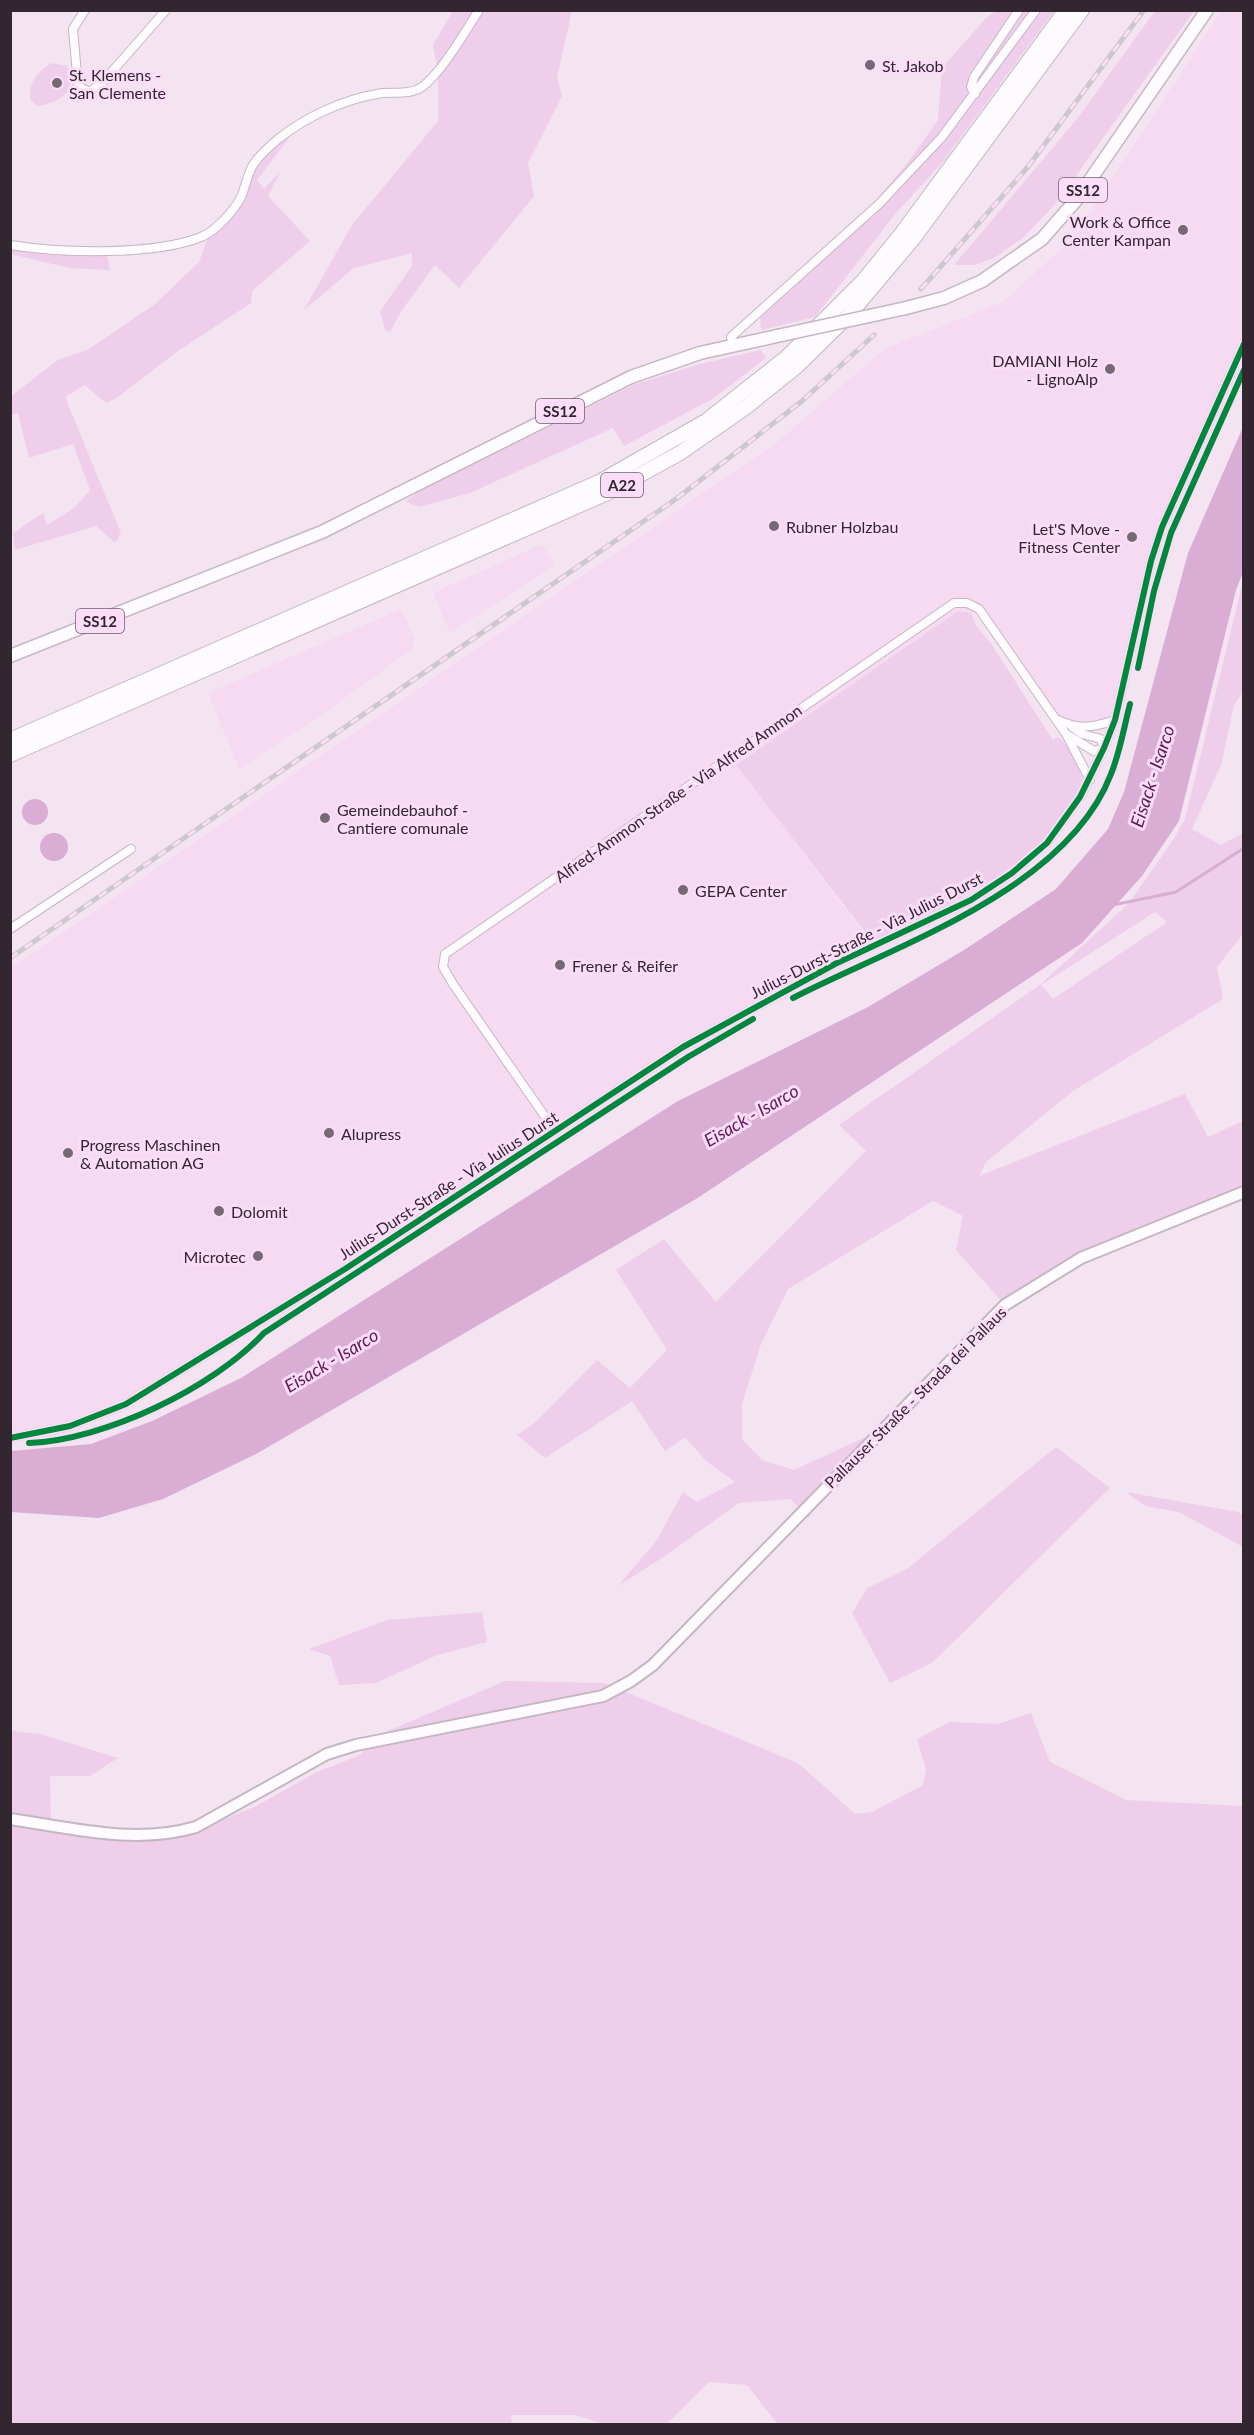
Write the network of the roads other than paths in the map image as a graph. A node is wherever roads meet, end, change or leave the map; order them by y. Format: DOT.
graph roads {
  1 [pos="85,10"];
  2 [pos="165,10"];
  3 [pos="479,10"];
  4 [pos="1019,10"];
  5 [pos="1036,10"];
  6 [pos="1066,10"];
  7 [pos="1082,10"];
  8 [pos="1207,10"];
  9 [pos="975,94"];
  10 [pos="10,245"];
  11 [pos="1244,344"];
  12 [pos="733,346"];
  13 [pos="10,656"];
  14 [pos="1056,719"];
  15 [pos="1115,720"];
  16 [pos="1072,727"];
  17 [pos="1066,734"];
  18 [pos="10,740"];
  19 [pos="1104,748"];
  20 [pos="10,755"];
  21 [pos="1090,780"];
  22 [pos="131,849"];
  23 [pos="10,929"];
  24 [pos="555,1131"];
  25 [pos="1244,1192"];
  26 [pos="10,1437"];
  27 [pos="10,1818"];
  1 -- 2 [label="street"];
  3 -- 10 [label="street"];
  4 -- 9 [label="street"];
  5 -- 9 [label="street"];
  6 -- 18 [label="highway, A22"];
  7 -- 20 [label="highway, A22"];
  8 -- 12 [label="main road, SS12, bridge"];
  9 -- 12 [label="street"];
  11 -- 15 [label="street, Julius-Durst-Straße - Via Julius Durst"];
  12 -- 13 [label="main road, SS12"];
  14 -- 16 [label="street, Alfred-Ammon-Straße - Via Alfred Ammon"];
  14 -- 17 [label="street, Alfred-Ammon-Straße - Via Alfred Ammon"];
  14 -- 24 [label="street, Alfred-Ammon-Straße - Via Alfred Ammon"];
  15 -- 16 [label="street"];
  15 -- 19 [label="street, Julius-Durst-Straße - Via Julius Durst"];
  16 -- 19 [label="street, Alfred-Ammon-Straße - Via Alfred Ammon"];
  17 -- 19 [label="street, Alfred-Ammon-Straße - Via Alfred Ammon"];
  17 -- 21 [label="street, Alfred-Ammon-Straße - Via Alfred Ammon"];
  19 -- 21 [label="street, Julius-Durst-Straße - Via Julius Durst"];
  21 -- 24 [label="street, Julius-Durst-Straße - Via Julius Durst"];
  22 -- 23 [label="street"];
  24 -- 26 [label="street, Julius-Durst-Straße - Via Julius Durst"];
  25 -- 27 [label="street, Pallauser Straße - Strada dei Pallaus"];
}
